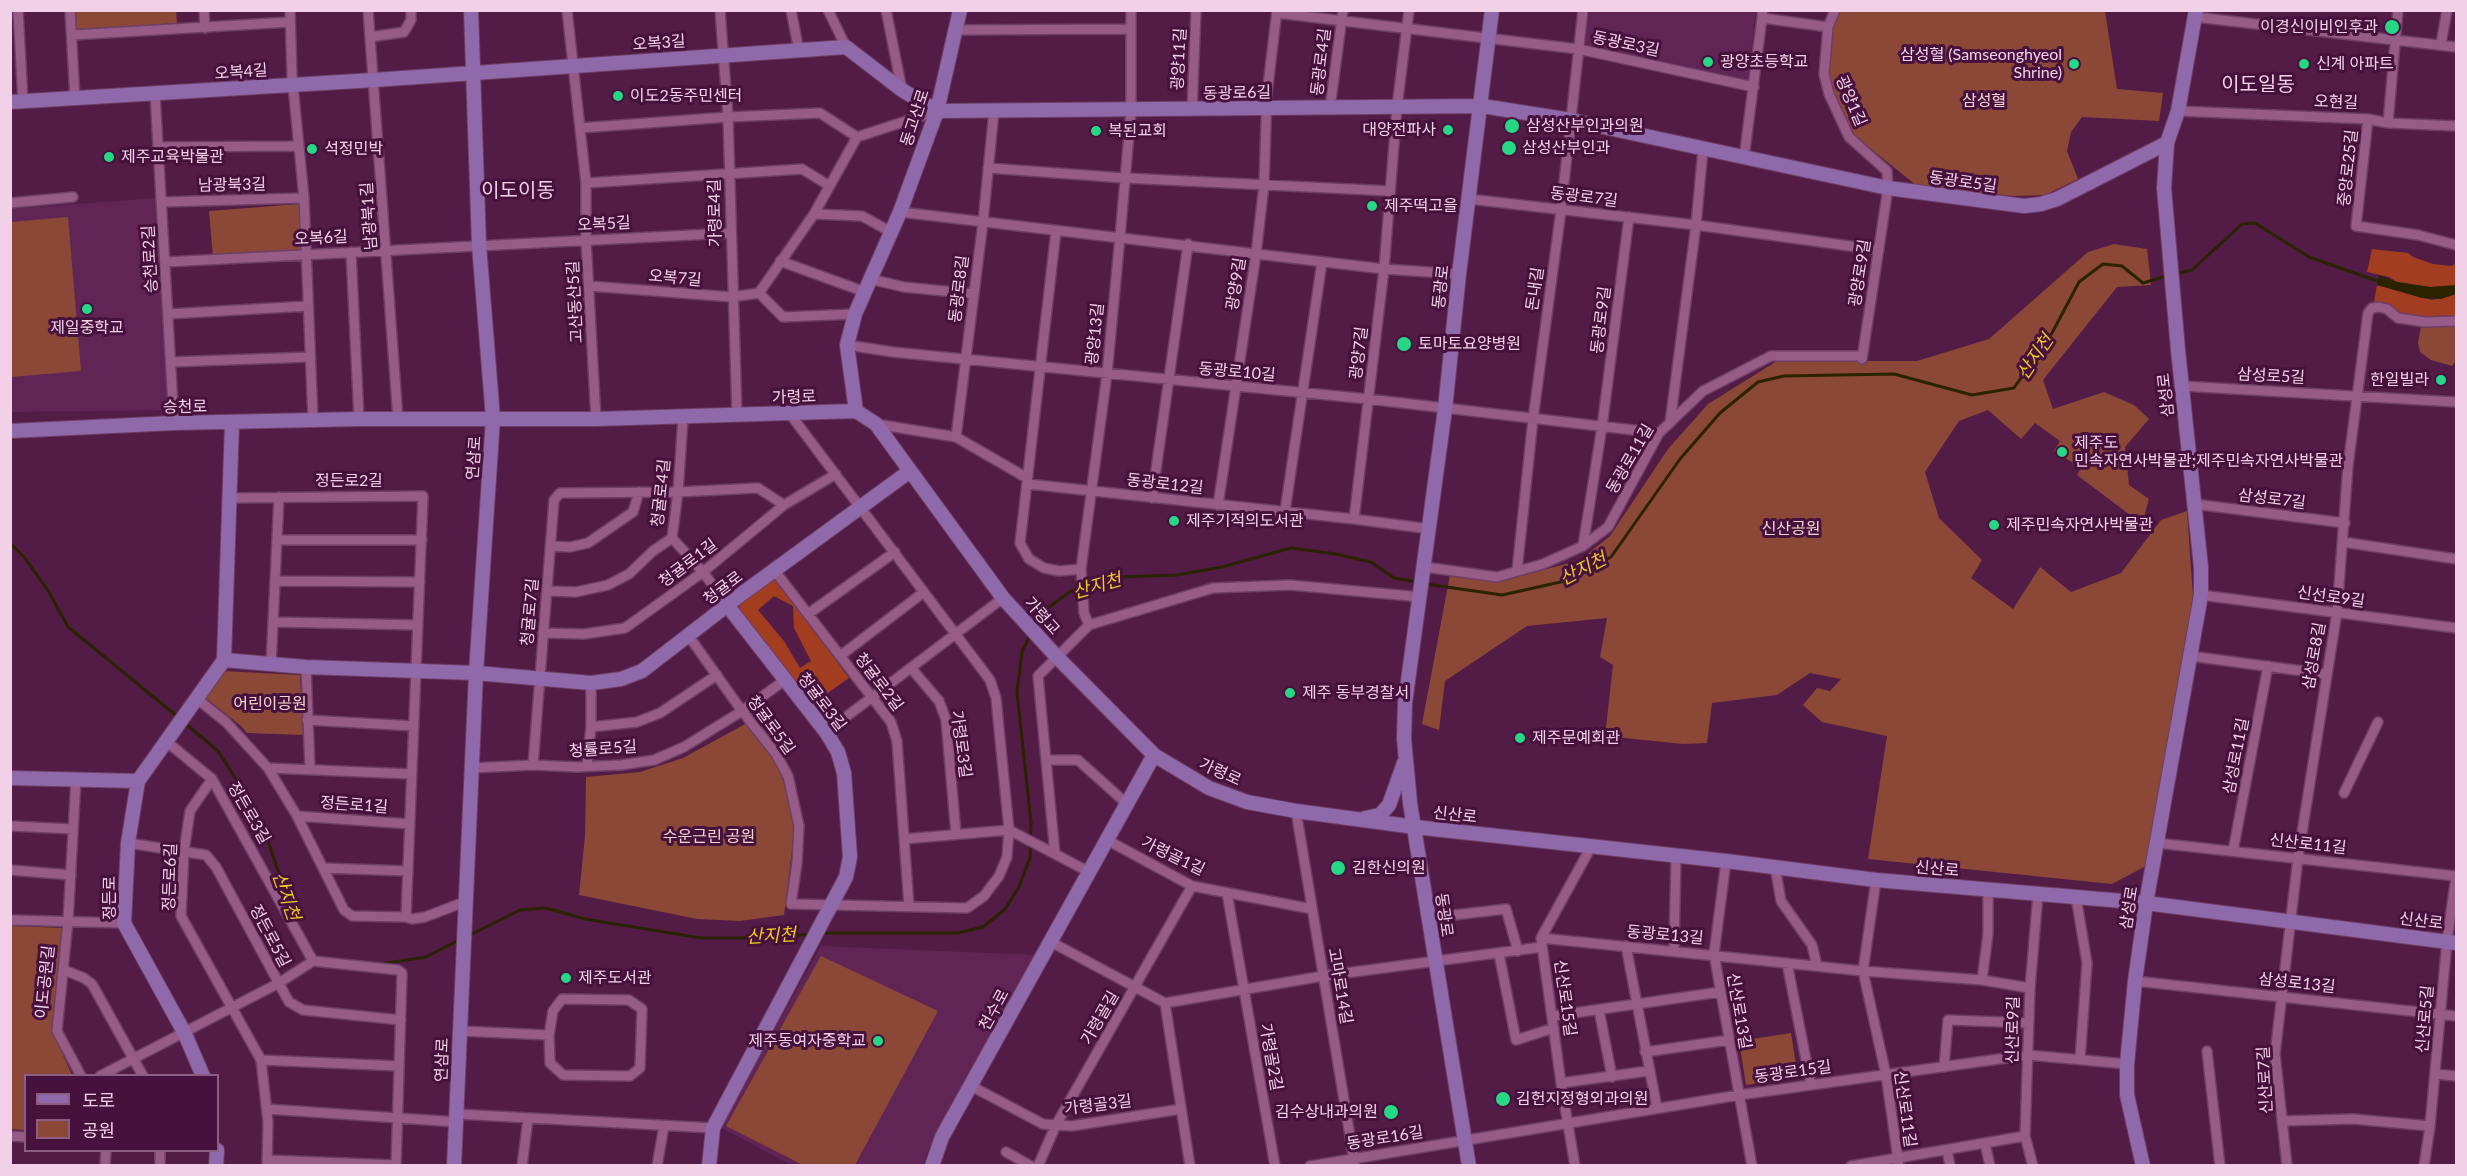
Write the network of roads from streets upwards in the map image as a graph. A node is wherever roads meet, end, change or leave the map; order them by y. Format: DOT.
graph roads {
  1 [pos="18,10"];
  2 [pos="70,10"];
  3 [pos="204,10"];
  4 [pos="290,10"];
  5 [pos="368,10"];
  6 [pos="411,10"];
  7 [pos="471,10"];
  8 [pos="567,10"];
  9 [pos="720,10"];
  10 [pos="791,10"];
  11 [pos="828,10"];
  12 [pos="886,10"];
  13 [pos="960,10"];
  14 [pos="1131,10"];
  15 [pos="1196,10"];
  16 [pos="1409,10"];
  17 [pos="1492,10"];
  18 [pos="1583,10"];
  19 [pos="1835,10"];
  20 [pos="2398,10"];
  21 [pos="2446,10"];
  22 [pos="1277,12"];
  23 [pos="1762,14"];
  24 [pos="2196,14"];
  25 [pos="1342,15"];
  26 [pos="290,22"];
  27 [pos="1828,27"];
  28 [pos="205,28"];
  29 [pos="1407,28"];
  30 [pos="1131,29"];
  31 [pos="955,30"];
  32 [pos="72,35"];
  33 [pos="370,36"];
  34 [pos="1489,39"];
  35 [pos="2395,40"];
  36 [pos="2441,44"];
  37 [pos="846,47"];
  38 [pos="2457,47"];
  39 [pos="1578,49"];
  40 [pos="798,51"];
  41 [pos="725,55"];
  42 [pos="573,66"];
  43 [pos="474,72"];
  44 [pos="374,80"];
  45 [pos="293,85"];
  46 [pos="1754,87"];
  47 [pos="903,90"];
  48 [pos="155,94"];
  49 [pos="75,99"];
  50 [pos="17,102"];
  51 [pos="1482,106"];
  52 [pos="1397,107"];
  53 [pos="1330,108"];
  54 [pos="1268,109"];
  55 [pos="1191,110"];
  56 [pos="937,111"];
  57 [pos="994,111"];
  58 [pos="1131,111"];
  59 [pos="2178,111"];
  60 [pos="728,117"];
  61 [pos="2368,119"];
  62 [pos="1571,120"];
  63 [pos="2388,123"];
  64 [pos="2457,126"];
  65 [pos="580,128"];
  66 [pos="857,137"];
  67 [pos="2167,143"];
  68 [pos="297,146"];
  69 [pos="159,147"];
  70 [pos="1703,149"];
  71 [pos="1744,158"];
  72 [pos="988,168"];
  73 [pos="729,174"];
  74 [pos="1125,178"];
  75 [pos="586,183"];
  76 [pos="828,185"];
  77 [pos="1264,185"];
  78 [pos="1888,188"];
  79 [pos="1390,191"];
  80 [pos="73,198"];
  81 [pos="304,198"];
  82 [pos="1469,199"];
  83 [pos="162,202"];
  84 [pos="10,203"];
  85 [pos="1561,210"];
  86 [pos="900,212"];
  87 [pos="814,214"];
  88 [pos="1629,218"];
  89 [pos="983,222"];
  90 [pos="1696,225"];
  91 [pos="1056,231"];
  92 [pos="891,232"];
  93 [pos="731,233"];
  94 [pos="1120,237"];
  95 [pos="586,240"];
  96 [pos="1188,244"];
  97 [pos="479,245"];
  98 [pos="2457,245"];
  99 [pos="386,250"];
  100 [pos="1879,250"];
  101 [pos="351,252"];
  102 [pos="306,254"];
  103 [pos="1256,254"];
  104 [pos="780,261"];
  105 [pos="165,262"];
  106 [pos="1322,262"];
  107 [pos="1384,269"];
  108 [pos="1459,274"];
  109 [pos="870,279"];
  110 [pos="589,286"];
  111 [pos="865,292"];
  112 [pos="759,293"];
  113 [pos="974,294"];
  114 [pos="732,297"];
  115 [pos="308,306"];
  116 [pos="168,314"];
  117 [pos="855,314"];
  118 [pos="2457,321"];
  119 [pos="847,345"];
  120 [pos="310,357"];
  121 [pos="966,359"];
  122 [pos="1862,359"];
  123 [pos="171,362"];
  124 [pos="1040,367"];
  125 [pos="1107,374"];
  126 [pos="1170,380"];
  127 [pos="2182,386"];
  128 [pos="1236,387"];
  129 [pos="1301,393"];
  130 [pos="2359,395"];
  131 [pos="1368,399"];
  132 [pos="2457,402"];
  133 [pos="1445,409"];
  134 [pos="856,411"];
  135 [pos="790,414"];
  136 [pos="737,416"];
  137 [pos="493,418"];
  138 [pos="683,418"];
  139 [pos="359,419"];
  140 [pos="399,419"];
  141 [pos="596,419"];
  142 [pos="1533,419"];
  143 [pos="313,420"];
  144 [pos="174,423"];
  145 [pos="232,423"];
  146 [pos="1670,423"];
  147 [pos="876,424"];
  148 [pos="1602,427"];
  149 [pos="10,431"];
  150 [pos="1659,433"];
  151 [pos="956,437"];
  152 [pos="910,471"];
  153 [pos="836,474"];
  154 [pos="1027,481"];
  155 [pos="639,492"];
  156 [pos="678,492"];
  157 [pos="1092,492"];
  158 [pos="279,496"];
  159 [pos="231,498"];
  160 [pos="1152,498"];
  161 [pos="2194,504"];
  162 [pos="784,505"];
  163 [pos="1218,505"];
  164 [pos="861,507"];
  165 [pos="1285,511"];
  166 [pos="1354,519"];
  167 [pos="2345,523"];
  168 [pos="1430,529"];
  169 [pos="672,538"];
  170 [pos="277,540"];
  171 [pos="422,540"];
  172 [pos="2343,542"];
  173 [pos="550,546"];
  174 [pos="1583,546"];
  175 [pos="895,552"];
  176 [pos="2457,559"];
  177 [pos="1425,568"];
  178 [pos="1081,569"];
  179 [pos="774,570"];
  180 [pos="1517,571"];
  181 [pos="703,572"];
  182 [pos="276,581"];
  183 [pos="420,582"];
  184 [pos="547,591"];
  185 [pos="924,592"];
  186 [pos="2201,595"];
  187 [pos="1421,597"];
  188 [pos="1003,598"];
  189 [pos="727,605"];
  190 [pos="2337,612"];
  191 [pos="808,614"];
  192 [pos="274,622"];
  193 [pos="418,625"];
  194 [pos="1089,625"];
  195 [pos="2457,628"];
  196 [pos="543,633"];
  197 [pos="956,634"];
  198 [pos="688,635"];
  199 [pos="840,656"];
  200 [pos="1056,656"];
  201 [pos="2190,656"];
  202 [pos="224,660"];
  203 [pos="271,665"];
  204 [pos="2268,666"];
  205 [pos="306,667"];
  206 [pos="911,668"];
  207 [pos="416,672"];
  208 [pos="476,673"];
  209 [pos="2325,674"];
  210 [pos="717,675"];
  211 [pos="540,680"];
  212 [pos="784,680"];
  213 [pos="591,683"];
  214 [pos="872,697"];
  215 [pos="196,698"];
  216 [pos="742,711"];
  217 [pos="308,720"];
  218 [pos="2378,722"];
  219 [pos="414,726"];
  220 [pos="591,727"];
  221 [pos="826,732"];
  222 [pos="164,744"];
  223 [pos="1154,755"];
  224 [pos="1406,758"];
  225 [pos="1046,760"];
  226 [pos="533,765"];
  227 [pos="587,766"];
  228 [pos="268,768"];
  229 [pos="472,768"];
  230 [pos="310,769"];
  231 [pos="411,774"];
  232 [pos="10,778"];
  233 [pos="76,779"];
  234 [pos="212,779"];
  235 [pos="138,781"];
  236 [pos="2344,794"];
  237 [pos="1127,804"];
  238 [pos="1296,811"];
  239 [pos="297,816"];
  240 [pos="1353,819"];
  241 [pos="410,824"];
  242 [pos="10,826"];
  243 [pos="1415,827"];
  244 [pos="73,829"];
  245 [pos="1009,830"];
  246 [pos="956,834"];
  247 [pos="904,839"];
  248 [pos="1107,840"];
  249 [pos="128,843"];
  250 [pos="2157,843"];
  251 [pos="1591,847"];
  252 [pos="184,851"];
  253 [pos="2233,851"];
  254 [pos="1055,854"];
  255 [pos="1676,855"];
  256 [pos="2298,858"];
  257 [pos="1726,861"];
  258 [pos="1775,867"];
  259 [pos="323,868"];
  260 [pos="10,870"];
  261 [pos="408,872"];
  262 [pos="1089,872"];
  263 [pos="71,875"];
  264 [pos="2457,876"];
  265 [pos="1876,880"];
  266 [pos="1192,886"];
  267 [pos="1989,890"];
  268 [pos="1227,893"];
  269 [pos="2038,894"];
  270 [pos="2076,897"];
  271 [pos="2146,903"];
  272 [pos="466,904"];
  273 [pos="832,904"];
  274 [pos="909,906"];
  275 [pos="1312,909"];
  276 [pos="406,917"];
  277 [pos="1428,918"];
  278 [pos="10,920"];
  279 [pos="68,921"];
  280 [pos="2291,921"];
  281 [pos="124,923"];
  282 [pos="1051,942"];
  283 [pos="1542,942"];
  284 [pos="2452,942"];
  285 [pos="1626,946"];
  286 [pos="1674,950"];
  287 [pos="1518,951"];
  288 [pos="1499,954"];
  289 [pos="1714,954"];
  290 [pos="1434,960"];
  291 [pos="313,961"];
  292 [pos="1787,963"];
  293 [pos="1817,966"];
  294 [pos="64,970"];
  295 [pos="1863,971"];
  296 [pos="1323,976"];
  297 [pos="1983,980"];
  298 [pos="2135,981"];
  299 [pos="279,983"];
  300 [pos="1135,987"];
  301 [pos="2030,988"];
  302 [pos="1245,990"];
  303 [pos="1720,992"];
  304 [pos="2282,997"];
  305 [pos="1165,1003"];
  306 [pos="1635,1003"];
  307 [pos="232,1007"];
  308 [pos="1599,1010"];
  309 [pos="2440,1014"];
  310 [pos="1553,1016"];
  311 [pos="2457,1016"];
  312 [pos="400,1020"];
  313 [pos="2029,1023"];
  314 [pos="1554,1028"];
  315 [pos="460,1031"];
  316 [pos="183,1032"];
  317 [pos="549,1035"];
  318 [pos="1729,1040"];
  319 [pos="2207,1051"];
  320 [pos="1645,1052"];
  321 [pos="2028,1055"];
  322 [pos="134,1057"];
  323 [pos="261,1060"];
  324 [pos="2080,1060"];
  325 [pos="2127,1065"];
  326 [pos="399,1066"];
  327 [pos="1944,1067"];
  328 [pos="1648,1071"];
  329 [pos="80,1074"];
  330 [pos="104,1074"];
  331 [pos="142,1074"];
  332 [pos="201,1074"];
  333 [pos="2435,1074"];
  334 [pos="1886,1075"];
  335 [pos="2457,1076"];
  336 [pos="1612,1077"];
  337 [pos="1561,1083"];
  338 [pos="1811,1085"];
  339 [pos="971,1086"];
  340 [pos="1739,1095"];
  341 [pos="1181,1108"];
  342 [pos="1657,1108"];
  343 [pos="267,1109"];
  344 [pos="398,1117"];
  345 [pos="457,1118"];
  346 [pos="528,1119"];
  347 [pos="2282,1121"];
  348 [pos="1568,1123"];
  349 [pos="1056,1125"];
  350 [pos="664,1126"];
  351 [pos="2430,1126"];
  352 [pos="713,1128"];
  353 [pos="2025,1136"];
  354 [pos="1465,1140"];
  355 [pos="1985,1144"];
  356 [pos="1947,1150"];
  357 [pos="1006,1152"];
  358 [pos="1898,1161"];
  359 [pos="1354,1162"];
  360 [pos="267,1163"];
  361 [pos="396,1165"];
  362 [pos="454,1166"];
  363 [pos="522,1166"];
  364 [pos="657,1166"];
  365 [pos="709,1166"];
  366 [pos="932,1166"];
  367 [pos="1031,1166"];
  368 [pos="1038,1166"];
  369 [pos="1190,1166"];
  370 [pos="1275,1166"];
  371 [pos="1310,1166"];
  372 [pos="1469,1166"];
  373 [pos="1575,1166"];
  374 [pos="1752,1166"];
  375 [pos="1851,1166"];
  376 [pos="1950,1166"];
  377 [pos="1990,1166"];
  378 [pos="2033,1166"];
  379 [pos="2143,1166"];
  380 [pos="2220,1166"];
  381 [pos="2287,1166"];
  382 [pos="2424,1166"];
  1 -- 50 [label="street"];
  2 -- 32 [label="street"];
  3 -- 28 [label="street"];
  4 -- 26 [label="street"];
  5 -- 33 [label="street, 남광북1길"];
  6 -- 33 [label="street"];
  7 -- 43 [label="street, 연삼로"];
  8 -- 42 [label="street, 고산동산5길"];
  9 -- 41 [label="street, 가령로4길"];
  10 -- 40 [label="street"];
  11 -- 37 [label="street"];
  12 -- 47 [label="street"];
  13 -- 31 [label="street, 동고산로"];
  14 -- 30 [label="street, 광양13길"];
  15 -- 55 [label="street, 광양11길"];
  16 -- 29 [label="street, 광양7길"];
  17 -- 34 [label="street, 동광로"];
  18 -- 39 [label="street, 돈내길"];
  19 -- 27 [label="street, 광양1길"];
  20 -- 35 [label="street"];
  21 -- 36 [label="street"];
  22 -- 25 [label="street, 동광로4길"];
  22 -- 54 [label="street, 광양9길"];
  23 -- 27 [label="street"];
  23 -- 46 [label="street"];
  24 -- 35 [label="street"];
  24 -- 59 [label="street"];
  25 -- 29 [label="street, 동광로4길"];
  25 -- 53 [label="street, 동광로4길"];
  26 -- 28 [label="street"];
  26 -- 45 [label="street"];
  27 -- 78 [label="street, 광양1길"];
  28 -- 32 [label="street"];
  29 -- 34 [label="street, 동광로4길"];
  29 -- 52 [label="street, 광양7길"];
  30 -- 31 [label="street"];
  30 -- 58 [label="street, 광양13길"];
  31 -- 56 [label="street, 동고산로"];
  32 -- 49 [label="street"];
  33 -- 44 [label="street, 남광북1길"];
  34 -- 39 [label="street, 동광로3길"];
  34 -- 51 [label="street, 동광로"];
  35 -- 36 [label="street"];
  35 -- 63 [label="street"];
  36 -- 38 [label="street"];
  37 -- 40 [label="street, 오복3길"];
  37 -- 47 [label="street"];
  39 -- 46 [label="street, 동광로3길"];
  39 -- 62 [label="street, 돈내길"];
  40 -- 41 [label="street, 오복3길"];
  41 -- 42 [label="street, 오복3길"];
  41 -- 60 [label="street, 가령로4길"];
  42 -- 43 [label="street, 오복3길"];
  42 -- 65 [label="street, 고산동산5길"];
  43 -- 44 [label="street, 오복4길"];
  43 -- 97 [label="street, 연삼로"];
  44 -- 45 [label="street, 오복4길"];
  44 -- 99 [label="street, 남광북1길"];
  45 -- 48 [label="street, 오복4길"];
  45 -- 68 [label="street"];
  46 -- 71 [label="street"];
  47 -- 56 [label="street"];
  48 -- 49 [label="street, 오복4길"];
  48 -- 69 [label="street, 승천로2길"];
  49 -- 50 [label="street, 오복4길"];
  51 -- 52 [label="street, 동광로6길"];
  51 -- 62 [label="street, 동광로5길"];
  51 -- 82 [label="street, 동광로"];
  52 -- 53 [label="street, 동광로6길"];
  52 -- 79 [label="street, 광양7길"];
  53 -- 54 [label="street, 동광로6길"];
  54 -- 55 [label="street, 동광로6길"];
  54 -- 77 [label="street, 광양9길"];
  55 -- 58 [label="street, 동광로6길"];
  56 -- 57 [label="street, 동광로6길"];
  56 -- 66 [label="street"];
  56 -- 86 [label="street, 동고산로"];
  57 -- 58 [label="street, 동광로6길"];
  57 -- 72 [label="street"];
  58 -- 74 [label="street, 광양13길"];
  59 -- 61 [label="street, 오현길"];
  59 -- 67 [label="street"];
  60 -- 65 [label="street"];
  60 -- 66 [label="street"];
  60 -- 73 [label="street, 가령로4길"];
  61 -- 63 [label="street, 오현길"];
  61 -- 98 [label="street, 중앙로25길"];
  62 -- 70 [label="street, 동광로5길"];
  62 -- 85 [label="street, 돈내길"];
  63 -- 64 [label="street, 오현길"];
  65 -- 75 [label="street, 고산동산5길"];
  66 -- 76 [label="street"];
  67 -- 78 [label="street, 동광로5길"];
  67 -- 127 [label="street, 삼성로"];
  68 -- 69 [label="street"];
  68 -- 81 [label="street"];
  69 -- 83 [label="street, 승천로2길"];
  70 -- 71 [label="street, 동광로5길"];
  70 -- 90 [label="street"];
  71 -- 78 [label="street, 동광로5길"];
  72 -- 74 [label="street"];
  72 -- 89 [label="street"];
  73 -- 75 [label="street"];
  73 -- 76 [label="street"];
  73 -- 93 [label="street, 가령로4길"];
  74 -- 77 [label="street"];
  74 -- 94 [label="street, 광양13길"];
  75 -- 95 [label="street, 고산동산5길"];
  76 -- 87 [label="street"];
  77 -- 79 [label="street"];
  77 -- 103 [label="street, 광양9길"];
  78 -- 100 [label="street, 광양로9길"];
  79 -- 107 [label="street, 광양7길"];
  80 -- 84 [label="street"];
  81 -- 83 [label="street, 남광북3길"];
  81 -- 102 [label="street"];
  82 -- 85 [label="street, 동광로7길"];
  82 -- 108 [label="street, 동광로"];
  83 -- 105 [label="street, 승천로2길"];
  85 -- 88 [label="street, 동광로7길"];
  85 -- 142 [label="street, 돈내길"];
  86 -- 89 [label="street"];
  86 -- 92 [label="street, 동고산로"];
  87 -- 92 [label="street"];
  87 -- 104 [label="street"];
  88 -- 90 [label="street, 동광로7길"];
  88 -- 148 [label="street, 동광로9길"];
  89 -- 91 [label="street"];
  89 -- 113 [label="street, 동광로8길"];
  90 -- 100 [label="street, 동광로7길"];
  90 -- 146 [label="street"];
  91 -- 94 [label="street"];
  91 -- 124 [label="street"];
  92 -- 109 [label="street, 동고산로"];
  93 -- 95 [label="street, 오복5길"];
  93 -- 114 [label="street, 가령로4길"];
  94 -- 96 [label="street"];
  94 -- 125 [label="street, 광양13길"];
  95 -- 97 [label="street, 오복5길"];
  95 -- 110 [label="street, 고산동산5길"];
  96 -- 103 [label="street"];
  96 -- 126 [label="street"];
  97 -- 99 [label="street, 오복6길"];
  97 -- 137 [label="street, 연삼로"];
  99 -- 101 [label="street, 오복6길"];
  99 -- 140 [label="street, 남광북1길"];
  100 -- 122 [label="street, 광양로9길"];
  101 -- 102 [label="street, 오복6길"];
  101 -- 139 [label="street"];
  102 -- 105 [label="street, 오복6길"];
  102 -- 115 [label="street"];
  103 -- 106 [label="street"];
  103 -- 128 [label="street, 광양9길"];
  104 -- 111 [label="street"];
  104 -- 112 [label="street"];
  105 -- 116 [label="street, 승천로2길"];
  106 -- 107 [label="street"];
  106 -- 129 [label="street"];
  107 -- 108 [label="street"];
  107 -- 131 [label="street, 광양7길"];
  108 -- 133 [label="street, 동광로"];
  109 -- 111 [label="street, 동고산로"];
  109 -- 113 [label="street"];
  110 -- 114 [label="street, 오복7길"];
  110 -- 141 [label="street, 고산동산5길"];
  111 -- 117 [label="street, 동고산로"];
  112 -- 114 [label="street, 오복7길"];
  112 -- 117 [label="street"];
  113 -- 121 [label="street, 동광로8길"];
  114 -- 136 [label="street, 가령로4길"];
  115 -- 116 [label="street"];
  115 -- 120 [label="street"];
  116 -- 123 [label="street, 승천로2길"];
  117 -- 119 [label="street, 동고산로"];
  118 -- 130 [label="street"];
  119 -- 121 [label="street, 동광로10길"];
  119 -- 134 [label="street, 동고산로"];
  120 -- 123 [label="street"];
  120 -- 143 [label="street"];
  121 -- 124 [label="street, 동광로10길"];
  121 -- 151 [label="street"];
  122 -- 146 [label="street, 동광로11길"];
  123 -- 144 [label="street, 승천로2길"];
  124 -- 125 [label="street, 동광로10길"];
  124 -- 154 [label="street"];
  125 -- 126 [label="street, 동광로10길"];
  125 -- 157 [label="street, 광양13길"];
  126 -- 128 [label="street, 동광로10길"];
  126 -- 160 [label="street"];
  127 -- 130 [label="street, 삼성로5길"];
  127 -- 161 [label="street, 삼성로"];
  128 -- 129 [label="street, 동광로10길"];
  128 -- 163 [label="street"];
  129 -- 131 [label="street, 동광로10길"];
  129 -- 165 [label="street"];
  130 -- 132 [label="street, 삼성로5길"];
  130 -- 167 [label="street, 삼성로8길"];
  131 -- 133 [label="street, 동광로10길"];
  131 -- 166 [label="street, 광양7길"];
  133 -- 142 [label="street"];
  133 -- 168 [label="street, 동광로"];
  134 -- 135 [label="street, 가령로"];
  134 -- 147 [label="street"];
  135 -- 136 [label="street, 가령로"];
  135 -- 153 [label="street"];
  136 -- 138 [label="street, 가령로"];
  137 -- 140 [label="street, 승천로"];
  137 -- 141 [label="street, 가령로"];
  137 -- 208 [label="street, 연삼로"];
  138 -- 141 [label="street, 가령로"];
  138 -- 156 [label="street, 청귤로4길"];
  139 -- 140 [label="street, 승천로"];
  139 -- 143 [label="street, 승천로"];
  142 -- 148 [label="street"];
  142 -- 180 [label="street, 돈내길"];
  143 -- 145 [label="street, 승천로"];
  144 -- 145 [label="street, 승천로"];
  144 -- 149 [label="street, 승천로"];
  145 -- 159 [label="street"];
  146 -- 150 [label="street, 동광로11길"];
  147 -- 151 [label="street, 동광로12길"];
  147 -- 152 [label="street"];
  148 -- 150 [label="street"];
  148 -- 174 [label="street, 동광로9길"];
  150 -- 174 [label="street, 동광로11길"];
  151 -- 154 [label="street, 동광로12길"];
  152 -- 164 [label="street, 청귤로"];
  152 -- 188 [label="street"];
  153 -- 162 [label="street, 청귤로1길"];
  153 -- 164 [label="street"];
  154 -- 157 [label="street, 동광로12길"];
  154 -- 178 [label="street"];
  155 -- 156 [label="street, 청귤로7길"];
  155 -- 173 [label="street"];
  155 -- 173 [label="street, 청귤로7길"];
  156 -- 162 [label="street, 청귤로7길"];
  156 -- 169 [label="street, 청귤로4길"];
  157 -- 160 [label="street, 동광로12길"];
  157 -- 178 [label="street, 광양13길"];
  158 -- 159 [label="street, 정든로2길"];
  158 -- 170 [label="street"];
  158 -- 171 [label="street, 정든로2길"];
  159 -- 202 [label="street"];
  160 -- 163 [label="street, 동광로12길"];
  161 -- 167 [label="street, 삼성로7길"];
  161 -- 186 [label="street, 삼성로"];
  162 -- 181 [label="street, 청귤로1길"];
  163 -- 165 [label="street, 동광로12길"];
  164 -- 175 [label="street"];
  164 -- 179 [label="street, 청귤로"];
  165 -- 166 [label="street, 동광로12길"];
  166 -- 168 [label="street, 동광로12길"];
  167 -- 172 [label="street, 삼성로8길"];
  168 -- 177 [label="street, 동광로"];
  169 -- 181 [label="street"];
  169 -- 184 [label="street, 청귤로4길"];
  170 -- 171 [label="street"];
  170 -- 182 [label="street"];
  171 -- 183 [label="street, 정든로2길"];
  172 -- 176 [label="street"];
  172 -- 190 [label="street, 삼성로8길"];
  173 -- 184 [label="street, 청귤로7길"];
  174 -- 180 [label="street, 동광로11길"];
  175 -- 185 [label="street"];
  175 -- 191 [label="street"];
  177 -- 180 [label="street, 동광로11길"];
  177 -- 187 [label="street, 동광로"];
  178 -- 194 [label="street, 광양13길"];
  179 -- 189 [label="street, 청귤로"];
  179 -- 191 [label="street, 청귤로2길"];
  181 -- 189 [label="street"];
  181 -- 196 [label="street, 청귤로1길"];
  182 -- 183 [label="street"];
  182 -- 192 [label="street"];
  183 -- 193 [label="street, 정든로2길"];
  184 -- 196 [label="street, 청귤로7길"];
  185 -- 197 [label="street"];
  185 -- 199 [label="street"];
  186 -- 190 [label="street, 신선로9길"];
  186 -- 201 [label="street, 삼성로"];
  187 -- 194 [label="street"];
  187 -- 224 [label="street, 동광로"];
  188 -- 197 [label="street"];
  188 -- 200 [label="street, 가령교"];
  189 -- 198 [label="street, 청귤로"];
  189 -- 212 [label="street, 청귤로3길"];
  190 -- 195 [label="street, 신선로9길"];
  190 -- 209 [label="street, 삼성로8길"];
  191 -- 199 [label="street, 청귤로2길"];
  192 -- 193 [label="street"];
  192 -- 203 [label="street"];
  193 -- 207 [label="street, 정든로2길"];
  194 -- 200 [label="street"];
  196 -- 211 [label="street, 청귤로7길"];
  197 -- 206 [label="street"];
  197 -- 245 [label="street"];
  198 -- 210 [label="street, 청귤로5길"];
  198 -- 213 [label="street, 청귤로"];
  199 -- 214 [label="street, 청귤로2길"];
  200 -- 223 [label="street, 가령로"];
  200 -- 225 [label="street"];
  201 -- 204 [label="street"];
  201 -- 250 [label="street, 삼성로"];
  202 -- 203 [label="street"];
  202 -- 215 [label="street"];
  203 -- 205 [label="street"];
  204 -- 209 [label="street"];
  204 -- 253 [label="street, 삼성로11길"];
  205 -- 207 [label="street"];
  205 -- 217 [label="street"];
  206 -- 214 [label="street"];
  206 -- 246 [label="street, 가령로3길"];
  207 -- 208 [label="street"];
  207 -- 219 [label="street, 정든로1길"];
  208 -- 211 [label="street, 청귤로"];
  208 -- 229 [label="street, 연삼로"];
  209 -- 256 [label="street, 삼성로8길"];
  210 -- 216 [label="street, 청귤로5길"];
  210 -- 220 [label="street"];
  211 -- 213 [label="street, 청귤로"];
  211 -- 226 [label="street"];
  212 -- 216 [label="street, 청률로5길"];
  212 -- 221 [label="street, 청귤로3길"];
  213 -- 220 [label="street"];
  214 -- 221 [label="street"];
  214 -- 247 [label="street, 청귤로2길"];
  215 -- 222 [label="street, 정든로"];
  215 -- 228 [label="street, 정든로1길"];
  216 -- 227 [label="street, 청률로5길"];
  216 -- 273 [label="street, 청귤로5길"];
  217 -- 219 [label="street"];
  217 -- 230 [label="street"];
  218 -- 236 [label="street"];
  219 -- 231 [label="street, 정든로1길"];
  220 -- 227 [label="street"];
  221 -- 273 [label="street, 청귤로3길"];
  222 -- 234 [label="street, 정든로3길"];
  222 -- 235 [label="street, 정든로"];
  223 -- 237 [label="street, 천수로"];
  223 -- 238 [label="street, 가령로"];
  224 -- 240 [label="street"];
  224 -- 243 [label="street, 동광로"];
  225 -- 237 [label="street"];
  225 -- 254 [label="street"];
  226 -- 227 [label="street, 청률로5길"];
  226 -- 229 [label="street, 청률로5길"];
  228 -- 230 [label="street, 정든로1길"];
  228 -- 239 [label="street, 정든로1길"];
  229 -- 272 [label="street, 연삼로"];
  230 -- 231 [label="street, 정든로1길"];
  231 -- 241 [label="street, 정든로1길"];
  232 -- 233 [label="street"];
  233 -- 235 [label="street"];
  233 -- 244 [label="street, 이도공원길"];
  234 -- 252 [label="street, 정든로6길"];
  234 -- 291 [label="street, 정든로3길"];
  235 -- 249 [label="street, 정든로"];
  237 -- 248 [label="street, 천수로"];
  238 -- 240 [label="street, 가령로"];
  238 -- 275 [label="street, 고마로14길"];
  239 -- 241 [label="street, 정든로1길"];
  239 -- 259 [label="street, 정든로1길"];
  240 -- 243 [label="street, 가령로"];
  241 -- 261 [label="street, 정든로1길"];
  242 -- 244 [label="street"];
  243 -- 251 [label="street, 신산로"];
  243 -- 277 [label="street, 동광로"];
  244 -- 263 [label="street, 이도공원길"];
  245 -- 246 [label="street"];
  245 -- 254 [label="street"];
  245 -- 274 [label="street"];
  246 -- 247 [label="street"];
  247 -- 274 [label="street, 청귤로2길"];
  248 -- 262 [label="street, 천수로"];
  248 -- 266 [label="street, 가령골1길"];
  249 -- 252 [label="street, 정든로5길"];
  249 -- 281 [label="street, 정든로"];
  250 -- 253 [label="street, 신산로11길"];
  250 -- 271 [label="street, 삼성로"];
  251 -- 255 [label="street, 신산로"];
  251 -- 283 [label="street"];
  252 -- 299 [label="street, 정든로5길"];
  252 -- 307 [label="street, 정든로6길"];
  253 -- 256 [label="street, 신산로11길"];
  254 -- 262 [label="street"];
  255 -- 257 [label="street, 신산로"];
  255 -- 286 [label="street"];
  256 -- 264 [label="street, 신산로11길"];
  256 -- 280 [label="street, 삼성로8길"];
  257 -- 258 [label="street, 신산로"];
  257 -- 289 [label="street, 신산로13길"];
  258 -- 265 [label="street, 신산로"];
  258 -- 293 [label="street"];
  259 -- 261 [label="street"];
  259 -- 276 [label="street, 정든로1길"];
  260 -- 263 [label="street"];
  261 -- 276 [label="street, 정든로1길"];
  262 -- 282 [label="street, 천수로"];
  263 -- 279 [label="street, 이도공원길"];
  264 -- 284 [label="street, 신산로5길"];
  265 -- 267 [label="street, 신산로"];
  265 -- 295 [label="street, 신산로11길"];
  266 -- 268 [label="street, 가령골1길"];
  266 -- 300 [label="street, 가령골길"];
  267 -- 269 [label="street, 신산로"];
  267 -- 297 [label="street"];
  268 -- 275 [label="street, 가령골1길"];
  268 -- 302 [label="street"];
  269 -- 270 [label="street, 신산로"];
  269 -- 301 [label="street, 신산로9길"];
  270 -- 271 [label="street, 신산로"];
  270 -- 324 [label="street"];
  271 -- 280 [label="street, 신산로"];
  271 -- 298 [label="street, 삼성로"];
  272 -- 276 [label="street"];
  272 -- 315 [label="street, 연삼로"];
  273 -- 274 [label="street"];
  273 -- 352 [label="street, 청귤로3길"];
  275 -- 296 [label="street, 고마로14길"];
  277 -- 287 [label="street"];
  277 -- 290 [label="street, 동광로"];
  278 -- 279 [label="street, 이도공원길"];
  279 -- 281 [label="street, 이도공원길"];
  279 -- 294 [label="street, 이도공원길"];
  280 -- 284 [label="street, 신산로"];
  280 -- 304 [label="street, 신산로7길"];
  281 -- 316 [label="street, 정든로"];
  282 -- 300 [label="street"];
  282 -- 339 [label="street, 천수로"];
  283 -- 285 [label="street, 동광로13길"];
  283 -- 287 [label="street, 동광로13길"];
  283 -- 310 [label="street, 신산로15길"];
  284 -- 309 [label="street, 신산로5길"];
  285 -- 286 [label="street, 동광로13길"];
  285 -- 306 [label="street"];
  286 -- 289 [label="street, 동광로13길"];
  287 -- 288 [label="street, 동광로13길"];
  288 -- 290 [label="street, 동광로13길"];
  288 -- 314 [label="street"];
  289 -- 292 [label="street, 동광로13길"];
  289 -- 303 [label="street, 신산로13길"];
  290 -- 296 [label="street"];
  290 -- 354 [label="street, 동광로"];
  291 -- 299 [label="street"];
  291 -- 312 [label="street"];
  292 -- 293 [label="street, 동광로13길"];
  292 -- 338 [label="street"];
  293 -- 295 [label="street, 동광로13길"];
  294 -- 322 [label="street"];
  294 -- 329 [label="street, 이도공원길"];
  295 -- 297 [label="street, 동광로13길"];
  295 -- 334 [label="street, 신산로11길"];
  296 -- 302 [label="street"];
  296 -- 359 [label="street, 고마로14길"];
  297 -- 301 [label="street, 동광로13길"];
  298 -- 304 [label="street, 삼성로13길"];
  298 -- 325 [label="street, 삼성로"];
  299 -- 307 [label="street"];
  299 -- 312 [label="street, 정든로5길"];
  300 -- 305 [label="street"];
  300 -- 349 [label="street, 가령골길"];
  301 -- 313 [label="street, 신산로9길"];
  302 -- 305 [label="street"];
  302 -- 370 [label="street, 가령골2길"];
  303 -- 306 [label="street"];
  303 -- 318 [label="street, 신산로13길"];
  304 -- 309 [label="street, 삼성로13길"];
  304 -- 347 [label="street, 신산로7길"];
  305 -- 341 [label="street"];
  306 -- 308 [label="street"];
  306 -- 320 [label="street"];
  307 -- 316 [label="street"];
  307 -- 323 [label="street, 정든로6길"];
  308 -- 310 [label="street"];
  308 -- 336 [label="street"];
  309 -- 311 [label="street, 삼성로13길"];
  309 -- 333 [label="street, 신산로5길"];
  310 -- 314 [label="street, 신산로15길"];
  312 -- 326 [label="street"];
  313 -- 321 [label="street, 신산로9길"];
  313 -- 327 [label="street"];
  314 -- 337 [label="street, 신산로15길"];
  315 -- 317 [label="street"];
  315 -- 345 [label="street, 연삼로"];
  316 -- 322 [label="street"];
  316 -- 332 [label="street, 정든로"];
  317 -- 317 [label="street"];
  318 -- 320 [label="street"];
  318 -- 340 [label="street, 신산로13길"];
  319 -- 380 [label="street"];
  320 -- 328 [label="street"];
  321 -- 324 [label="street, 동광로15길"];
  321 -- 327 [label="street, 동광로15길"];
  321 -- 353 [label="street, 신산로9길"];
  322 -- 330 [label="street"];
  322 -- 331 [label="street"];
  323 -- 326 [label="street"];
  323 -- 343 [label="street, 정든로6길"];
  324 -- 325 [label="street, 동광로15길"];
  325 -- 379 [label="street, 삼성로"];
  326 -- 344 [label="street"];
  327 -- 334 [label="street, 동광로15길"];
  328 -- 336 [label="street"];
  328 -- 342 [label="street"];
  333 -- 335 [label="street"];
  333 -- 351 [label="street, 신산로5길"];
  334 -- 338 [label="street, 동광로15길"];
  334 -- 358 [label="street, 신산로11길"];
  336 -- 337 [label="street"];
  337 -- 348 [label="street, 신산로15길"];
  338 -- 340 [label="street, 동광로15길"];
  339 -- 349 [label="street, 가령골3길"];
  339 -- 366 [label="street, 천수로"];
  340 -- 342 [label="street, 동광로15길"];
  340 -- 374 [label="street, 신산로13길"];
  341 -- 349 [label="street, 가령골3길"];
  341 -- 369 [label="street"];
  342 -- 348 [label="street, 동광로15길"];
  343 -- 344 [label="street"];
  343 -- 360 [label="street, 정든로6길"];
  344 -- 345 [label="street"];
  344 -- 361 [label="street"];
  345 -- 346 [label="street"];
  345 -- 362 [label="street, 연삼로"];
  346 -- 350 [label="street"];
  346 -- 363 [label="street"];
  347 -- 351 [label="street"];
  347 -- 381 [label="street, 신산로7길"];
  348 -- 354 [label="street, 동광로15길"];
  348 -- 373 [label="street, 신산로15길"];
  349 -- 368 [label="street, 가령골길"];
  350 -- 352 [label="street"];
  350 -- 364 [label="street"];
  351 -- 382 [label="street, 신산로5길"];
  352 -- 365 [label="street"];
  353 -- 355 [label="street"];
  353 -- 378 [label="street, 신산로9길"];
  354 -- 359 [label="street, 동광로16길"];
  354 -- 372 [label="street, 동광로"];
  355 -- 356 [label="street"];
  355 -- 377 [label="street"];
  356 -- 358 [label="street"];
  356 -- 376 [label="street"];
  357 -- 367 [label="street"];
  358 -- 375 [label="street"];
  359 -- 371 [label="street, 동광로16길"];
  360 -- 361 [label="street"];
}
